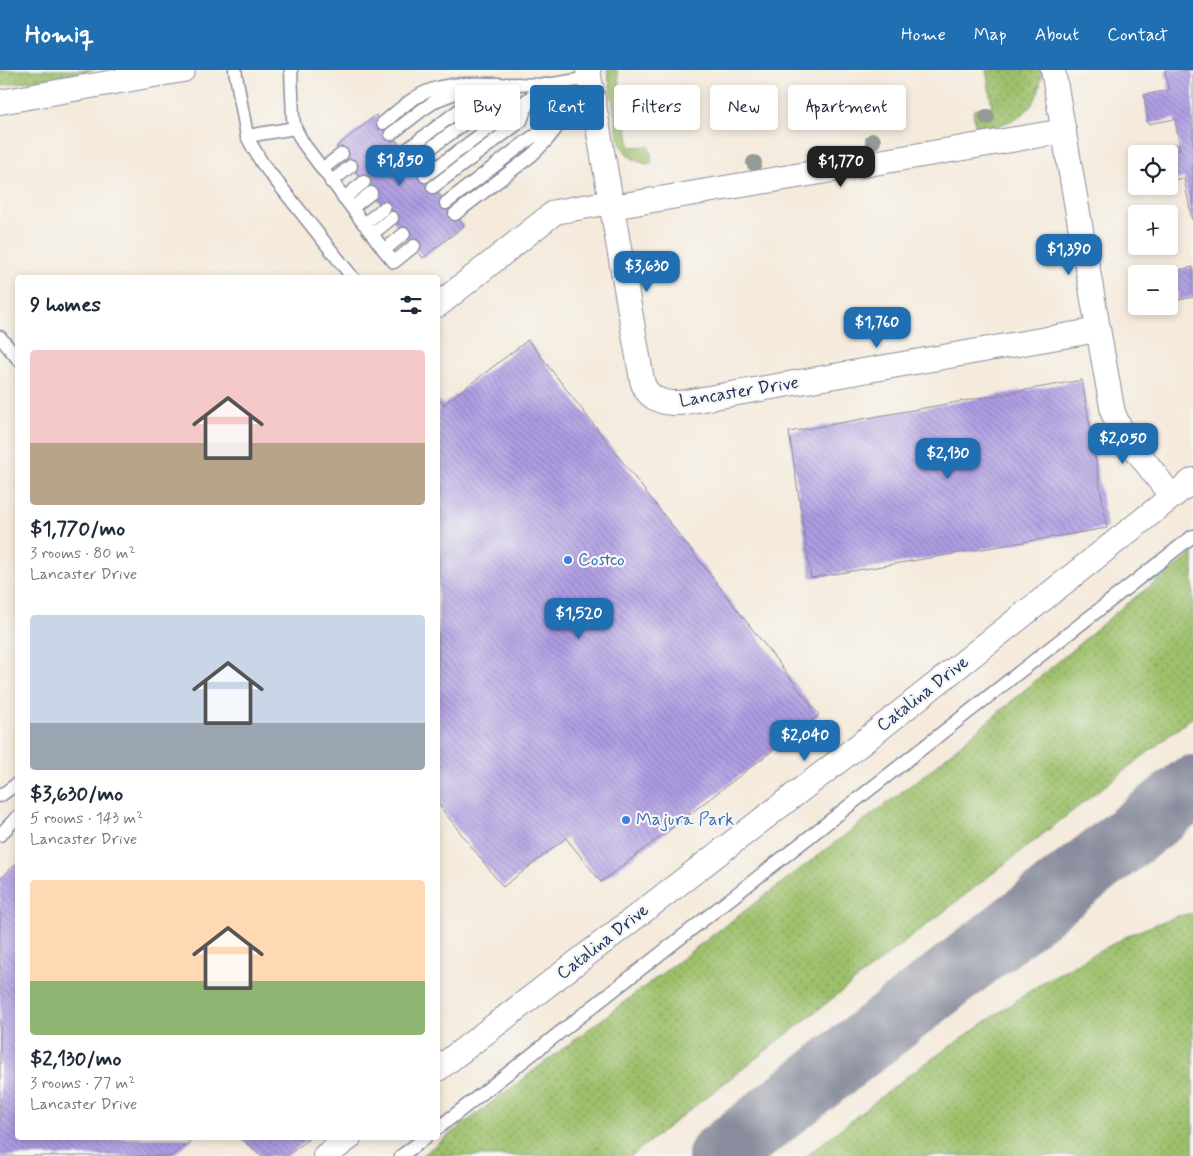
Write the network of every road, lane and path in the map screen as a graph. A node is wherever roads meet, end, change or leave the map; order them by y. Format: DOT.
graph roads {
  1 [pos="183,70"];
  2 [pos="235,70"];
  3 [pos="291,70"];
  4 [pos="1053,70"];
  5 [pos="589,74"];
  6 [pos="477,84"];
  7 [pos="512,84"];
  8 [pos="547,85"];
  9 [pos="529,99"];
  10 [pos="0,102"];
  11 [pos="383,122"];
  12 [pos="295,128"];
  13 [pos="546,130"];
  14 [pos="555,130"];
  15 [pos="599,130"];
  16 [pos="1064,130"];
  17 [pos="391,134"];
  18 [pos="248,136"];
  19 [pos="405,151"];
  20 [pos="342,154"];
  21 [pos="413,161"];
  22 [pos="351,166"];
  23 [pos="322,169"];
  24 [pos="425,176"];
  25 [pos="331,182"];
  26 [pos="433,187"];
  27 [pos="344,198"];
  28 [pos="446,203"];
  29 [pos="612,205"];
  30 [pos="352,208"];
  31 [pos="388,213"];
  32 [pos="455,214"];
  33 [pos="368,229"];
  34 [pos="404,234"];
  35 [pos="414,246"];
  36 [pos="384,250"];
  37 [pos="351,275"];
  38 [pos="440,303"];
  39 [pos="1098,330"];
  40 [pos="0,337"];
  41 [pos="15,355"];
  42 [pos="1193,480"];
  43 [pos="1172,497"];
  44 [pos="1193,536"];
  45 [pos="15,785"];
  46 [pos="0,796"];
  47 [pos="15,819"];
  48 [pos="0,835"];
  49 [pos="440,1067"];
  50 [pos="440,1126"];
  51 [pos="346,1140"];
  52 [pos="422,1140"];
  53 [pos="325,1156"];
  54 [pos="401,1156"];
  1 -- 10 [label="street"];
  2 -- 18 [label="lane"];
  3 -- 12 [label="lane"];
  4 -- 16 [label="street"];
  5 -- 8 [label="lane"];
  6 -- 7 [label="lane"];
  6 -- 11 [label="lane"];
  6 -- 17 [label="lane"];
  7 -- 8 [label="lane"];
  7 -- 19 [label="lane"];
  7 -- 21 [label="lane"];
  9 -- 24 [label="lane"];
  9 -- 26 [label="lane"];
  12 -- 18 [label="lane"];
  12 -- 23 [label="lane"];
  13 -- 28 [label="lane"];
  14 -- 32 [label="lane"];
  15 -- 29 [label="street, Lancaster Drive"];
  16 -- 29 [label="street"];
  16 -- 39 [label="street"];
  18 -- 37 [label="lane"];
  20 -- 23 [label="lane"];
  22 -- 25 [label="lane"];
  23 -- 25 [label="lane"];
  25 -- 27 [label="lane"];
  27 -- 30 [label="lane"];
  27 -- 30 [label="lane"];
  29 -- 38 [label="street"];
  29 -- 39 [label="street, Lancaster Drive"];
  30 -- 33 [label="lane"];
  31 -- 33 [label="lane"];
  33 -- 36 [label="lane"];
  34 -- 36 [label="lane"];
  35 -- 36 [label="lane"];
  39 -- 43 [label="street"];
  40 -- 41 [label="lane"];
  42 -- 43 [label="street, Catalina Drive"];
  43 -- 49 [label="street, Catalina Drive"];
  44 -- 50 [label="lane"];
  45 -- 46 [label="lane"];
  47 -- 48 [label="lane"];
  51 -- 53 [label="street"];
  52 -- 54 [label="lane"];
}
